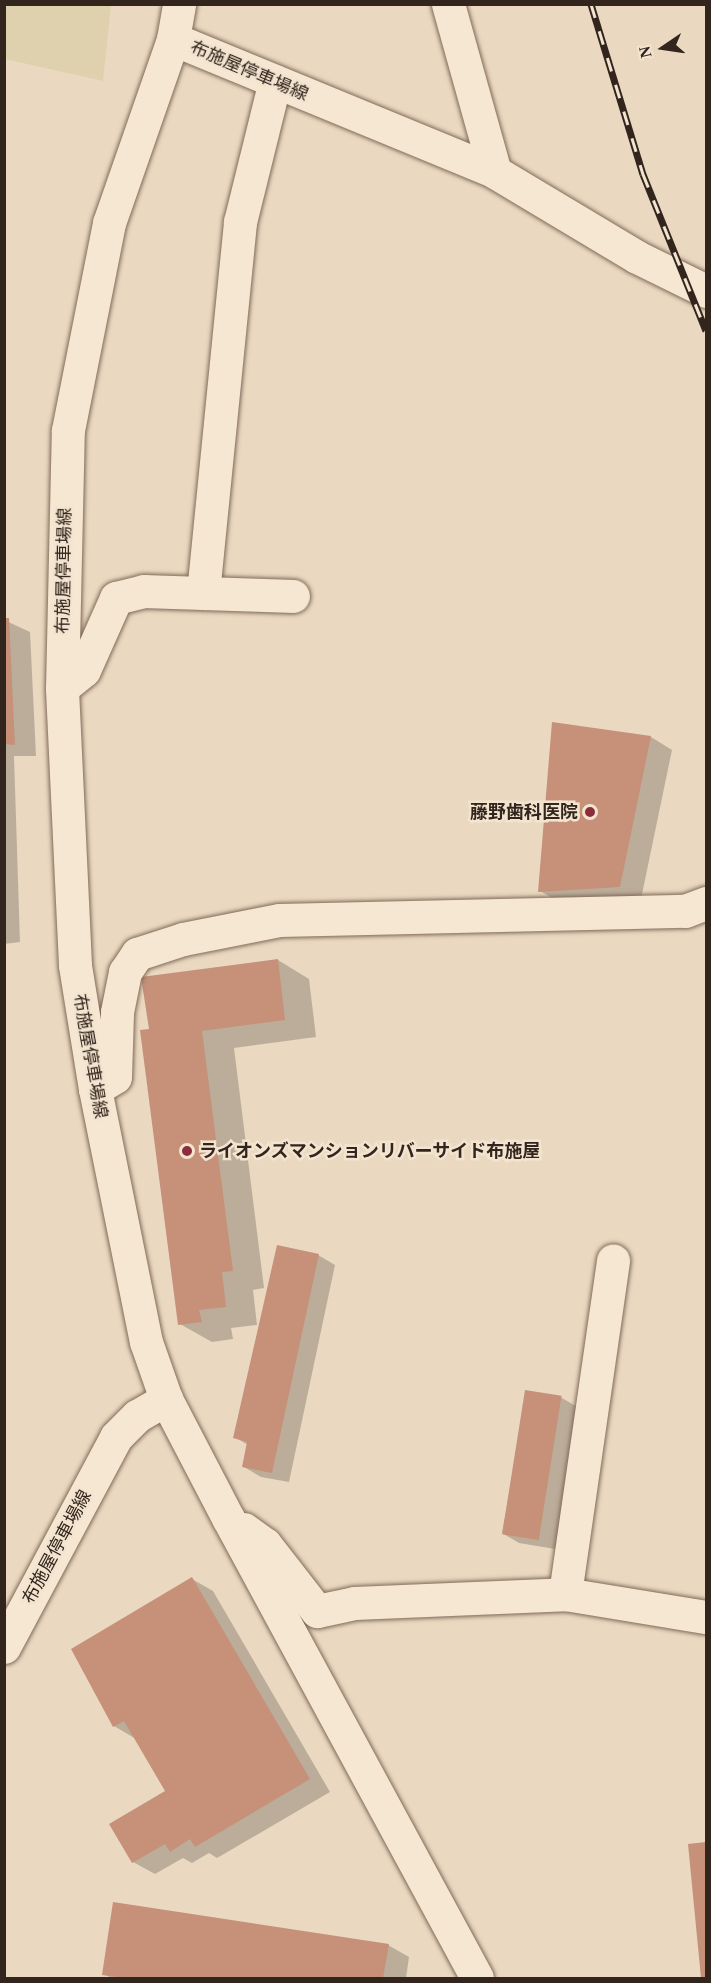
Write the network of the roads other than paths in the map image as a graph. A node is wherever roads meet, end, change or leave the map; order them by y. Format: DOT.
graph roads {
  1 [pos="179,4"];
  2 [pos="448,4"];
  3 [pos="173,39"];
  4 [pos="274,81"];
  5 [pos="495,172"];
  6 [pos="706,291"];
  7 [pos="203,592"];
  8 [pos="293,596"];
  9 [pos="62,688"];
  10 [pos="706,903"];
  11 [pos="95,1089"];
  12 [pos="613,1260"];
  13 [pos="166,1399"];
  14 [pos="228,1518"];
  15 [pos="565,1593"];
  16 [pos="706,1617"];
  17 [pos="4,1647"];
  18 [pos="477,1978"];
  1 -- 3 [label="street"];
  2 -- 5 [label="street"];
  3 -- 4 [label="street, 布施屋停車場線"];
  3 -- 9 [label="street, 布施屋停車場線"];
  4 -- 5 [label="street, 布施屋停車場線"];
  4 -- 7 [label="street"];
  5 -- 6 [label="street, 布施屋停車場線"];
  7 -- 8 [label="street"];
  7 -- 9 [label="street"];
  9 -- 11 [label="street, 布施屋停車場線"];
  10 -- 11 [label="street"];
  11 -- 13 [label="street, 布施屋停車場線"];
  12 -- 15 [label="street"];
  13 -- 14 [label="street"];
  13 -- 17 [label="street, 布施屋停車場線"];
  14 -- 15 [label="street"];
  14 -- 18 [label="street"];
  15 -- 16 [label="street"];
}
